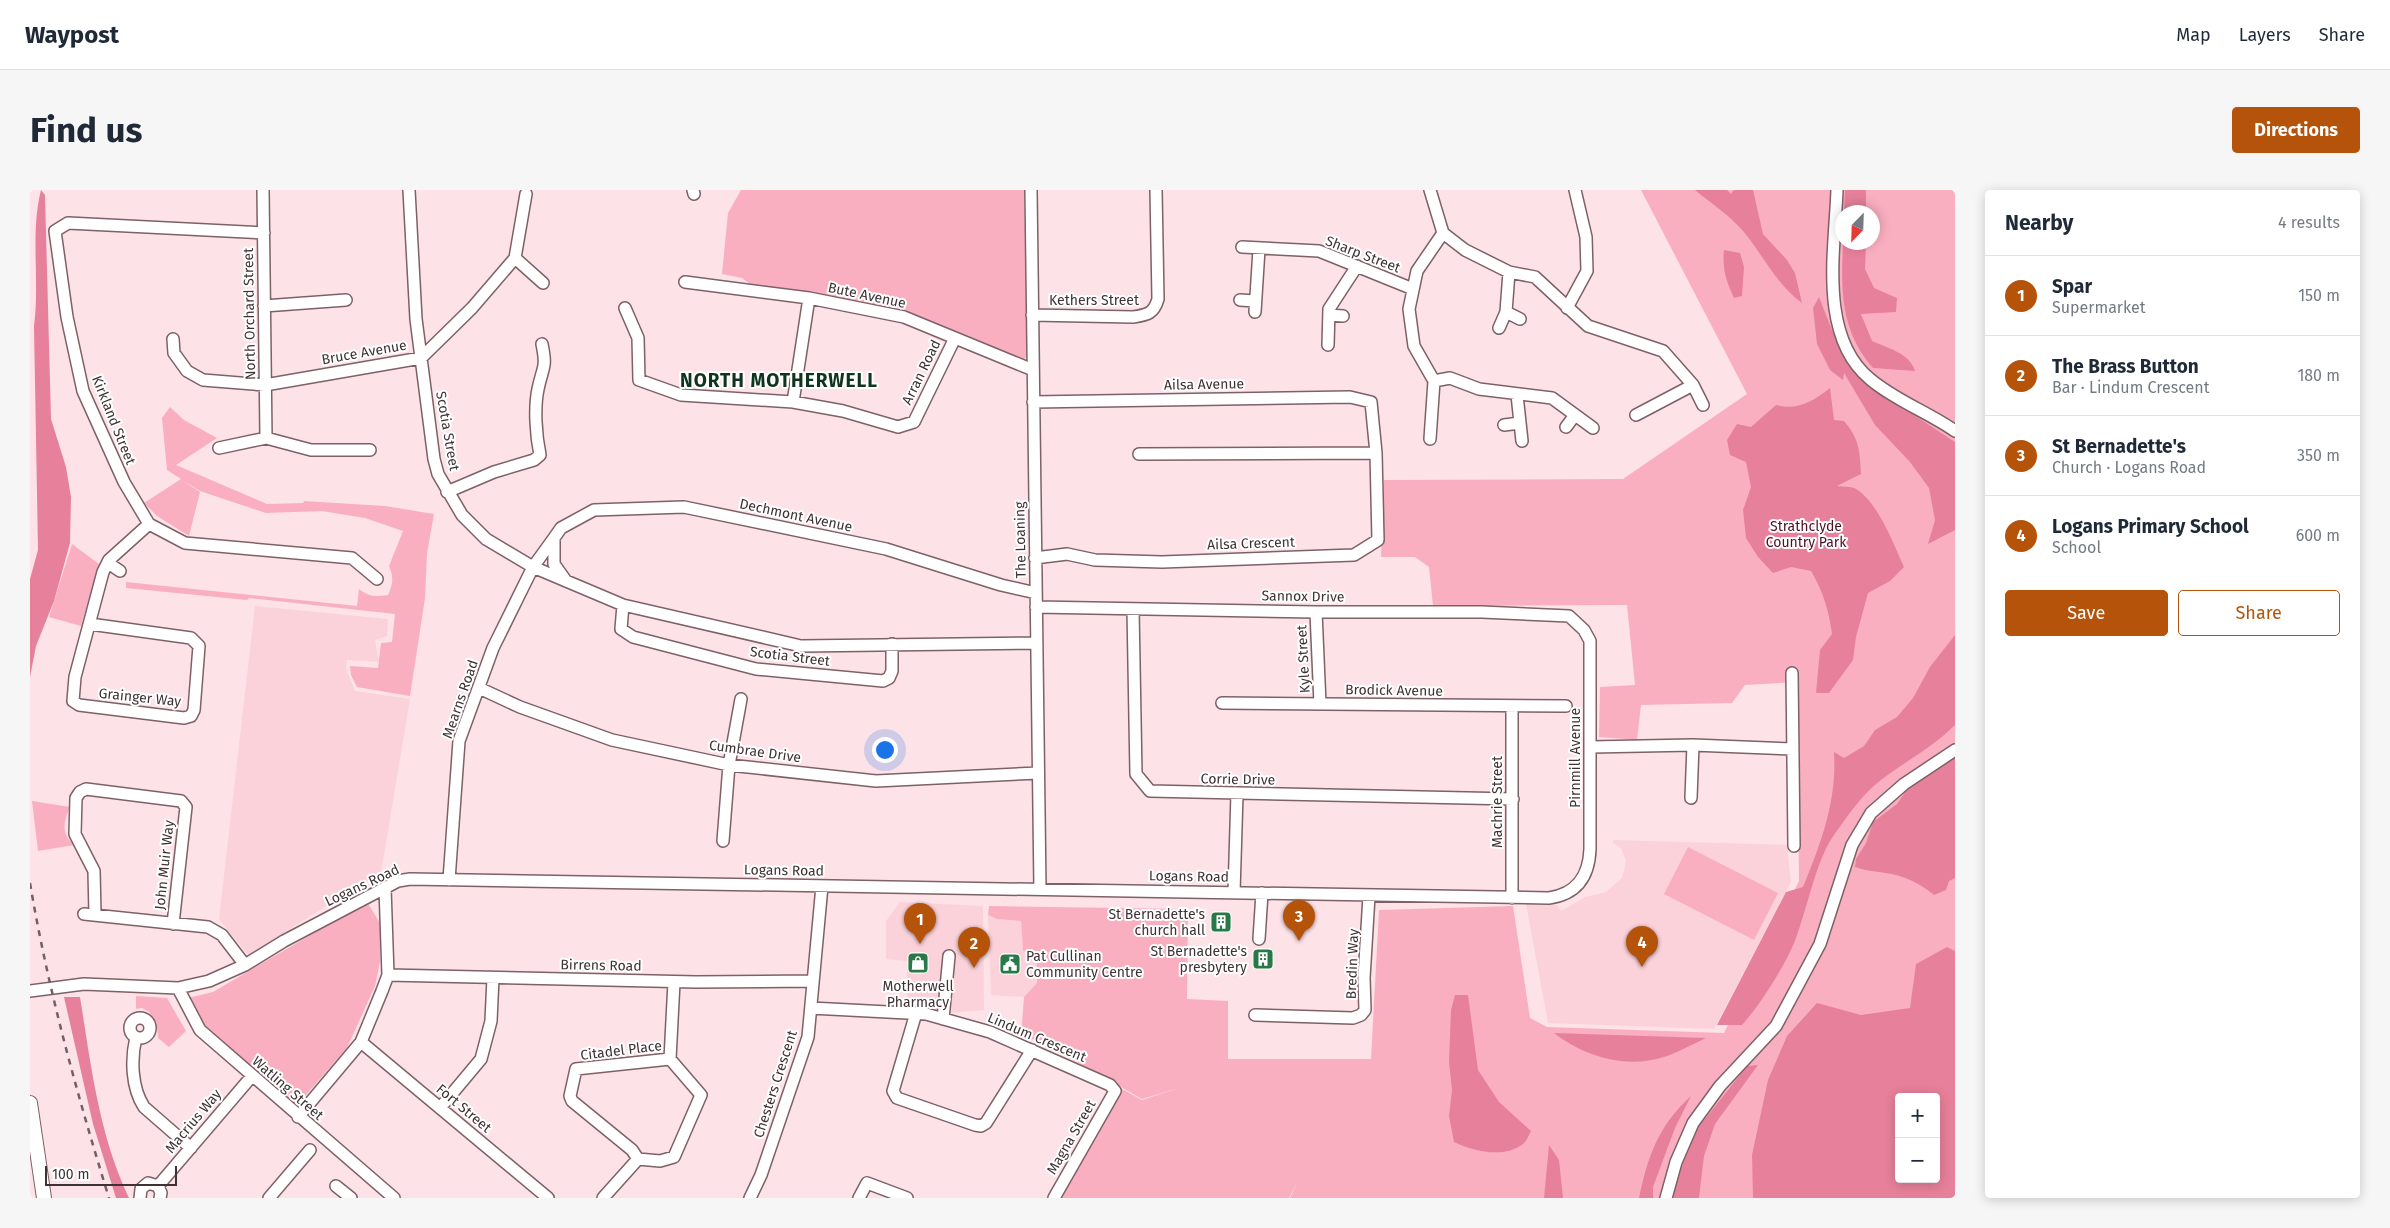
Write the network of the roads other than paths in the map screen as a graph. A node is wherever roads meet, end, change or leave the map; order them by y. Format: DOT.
graph roads {
  1 [pos="264,190"];
  2 [pos="409,190"];
  3 [pos="1031,190"];
  4 [pos="1156,190"];
  5 [pos="1430,190"];
  6 [pos="1574,190"];
  7 [pos="1837,190"];
  8 [pos="526,194"];
  9 [pos="264,233"];
  10 [pos="1443,233"];
  11 [pos="1242,247"];
  12 [pos="1259,249"];
  13 [pos="515,258"];
  14 [pos="1358,266"];
  15 [pos="1509,272"];
  16 [pos="685,282"];
  17 [pos="543,283"];
  18 [pos="1413,289"];
  19 [pos="808,298"];
  20 [pos="346,300"];
  21 [pos="1240,300"];
  22 [pos="264,306"];
  23 [pos="625,308"];
  24 [pos="1567,308"];
  25 [pos="1506,312"];
  26 [pos="1032,315"];
  27 [pos="1329,315"];
  28 [pos="1343,316"];
  29 [pos="1520,319"];
  30 [pos="1499,328"];
  31 [pos="954,338"];
  32 [pos="173,339"];
  33 [pos="542,344"];
  34 [pos="1328,345"];
  35 [pos="421,358"];
  36 [pos="1033,370"];
  37 [pos="1434,381"];
  38 [pos="265,385"];
  39 [pos="1693,385"];
  40 [pos="1517,395"];
  41 [pos="793,402"];
  42 [pos="1033,402"];
  43 [pos="1704,405"];
  44 [pos="1373,407"];
  45 [pos="1636,414"];
  46 [pos="1575,415"];
  47 [pos="1520,423"];
  48 [pos="1504,425"];
  49 [pos="1566,428"];
  50 [pos="1593,428"];
  51 [pos="1955,431"];
  52 [pos="266,438"];
  53 [pos="1430,439"];
  54 [pos="1522,441"];
  55 [pos="218,448"];
  56 [pos="370,450"];
  57 [pos="1376,453"];
  58 [pos="1139,454"];
  59 [pos="447,492"];
  60 [pos="149,524"];
  61 [pos="554,538"];
  62 [pos="1035,558"];
  63 [pos="108,563"];
  64 [pos="533,567"];
  65 [pos="120,571"];
  66 [pos="377,579"];
  67 [pos="569,584"];
  68 [pos="1036,593"];
  69 [pos="623,605"];
  70 [pos="1036,607"];
  71 [pos="1133,609"];
  72 [pos="1316,612"];
  73 [pos="1569,616"];
  74 [pos="90,624"];
  75 [pos="1036,643"];
  76 [pos="892,644"];
  77 [pos="1792,673"];
  78 [pos="479,688"];
  79 [pos="741,699"];
  80 [pos="1222,703"];
  81 [pos="1320,704"];
  82 [pos="1512,706"];
  83 [pos="1566,706"];
  84 [pos="1693,745"];
  85 [pos="1591,747"];
  86 [pos="1793,749"];
  87 [pos="1955,750"];
  88 [pos="729,765"];
  89 [pos="1038,773"];
  90 [pos="1237,794"];
  91 [pos="1691,798"];
  92 [pos="1513,799"];
  93 [pos="1797,840"];
  94 [pos="723,842"];
  95 [pos="449,880"];
  96 [pos="822,886"];
  97 [pos="385,888"];
  98 [pos="1040,889"];
  99 [pos="1234,892"];
  100 [pos="1262,893"];
  101 [pos="1562,895"];
  102 [pos="1369,896"];
  103 [pos="1512,898"];
  104 [pos="173,924"];
  105 [pos="1259,939"];
  106 [pos="948,956"];
  107 [pos="245,965"];
  108 [pos="388,976"];
  109 [pos="493,978"];
  110 [pos="674,982"];
  111 [pos="813,982"];
  112 [pos="178,988"];
  113 [pos="30,991"];
  114 [pos="811,1008"];
  115 [pos="916,1014"];
  116 [pos="1255,1015"];
  117 [pos="943,1019"];
  118 [pos="136,1037"];
  119 [pos="361,1042"];
  120 [pos="1032,1050"];
  121 [pos="670,1059"];
  122 [pos="252,1076"];
  123 [pos="1115,1091"];
  124 [pos="440,1108"];
  125 [pos="31,1110"];
  126 [pos="298,1117"];
  127 [pos="191,1148"];
  128 [pos="310,1150"];
  129 [pos="638,1160"];
  130 [pos="336,1186"];
  131 [pos="158,1192"];
  132 [pos="388,1196"];
  133 [pos="44,1198"];
  134 [pos="140,1198"];
  135 [pos="269,1198"];
  136 [pos="351,1198"];
  137 [pos="548,1198"];
  138 [pos="603,1198"];
  139 [pos="750,1198"];
  140 [pos="860,1198"];
  141 [pos="907,1198"];
  142 [pos="1054,1198"];
  143 [pos="1666,1198"];
  1 -- 9 [label="street, North Orchard Street"];
  2 -- 35 [label="street, Scotia Street"];
  3 -- 26 [label="street, The Loaning"];
  4 -- 26 [label="street, Kethers Street"];
  5 -- 10 [label="street"];
  6 -- 24 [label="street"];
  7 -- 51 [label="street"];
  8 -- 13 [label="street"];
  9 -- 22 [label="street, North Orchard Street"];
  9 -- 60 [label="street, Kirkland Street"];
  10 -- 15 [label="street"];
  10 -- 18 [label="street"];
  11 -- 12 [label="street, Sharp Street"];
  12 -- 14 [label="street, Sharp Street"];
  12 -- 21 [label="street"];
  13 -- 17 [label="street"];
  13 -- 35 [label="street, Bruce Avenue"];
  14 -- 18 [label="street, Sharp Street"];
  14 -- 27 [label="street"];
  15 -- 24 [label="street"];
  15 -- 25 [label="street"];
  16 -- 19 [label="street, Bute Avenue"];
  18 -- 37 [label="street"];
  19 -- 31 [label="street, Bute Avenue"];
  19 -- 41 [label="street"];
  20 -- 22 [label="street"];
  22 -- 38 [label="street, North Orchard Street"];
  23 -- 41 [label="street, Arran Road"];
  24 -- 39 [label="street"];
  25 -- 29 [label="street"];
  25 -- 30 [label="street"];
  26 -- 36 [label="street, The Loaning"];
  27 -- 28 [label="street"];
  27 -- 34 [label="street"];
  31 -- 36 [label="street, Bute Avenue"];
  31 -- 41 [label="street, Arran Road"];
  32 -- 38 [label="street, Bruce Avenue"];
  33 -- 59 [label="street"];
  35 -- 38 [label="street, Bruce Avenue"];
  35 -- 59 [label="street, Scotia Street"];
  36 -- 42 [label="street, The Loaning"];
  37 -- 40 [label="street"];
  37 -- 53 [label="street"];
  38 -- 52 [label="street, North Orchard Street"];
  39 -- 43 [label="street"];
  39 -- 45 [label="street"];
  40 -- 46 [label="street"];
  40 -- 47 [label="street"];
  42 -- 44 [label="street, Ailsa Avenue"];
  42 -- 62 [label="street, The Loaning"];
  44 -- 57 [label="street, Ailsa Crescent"];
  46 -- 49 [label="street"];
  46 -- 50 [label="street"];
  47 -- 48 [label="street"];
  47 -- 54 [label="street"];
  52 -- 55 [label="street"];
  52 -- 56 [label="street"];
  57 -- 58 [label="street"];
  57 -- 62 [label="street, Ailsa Crescent"];
  59 -- 64 [label="street, Scotia Street"];
  60 -- 63 [label="street, Grainger Way"];
  60 -- 66 [label="street"];
  61 -- 64 [label="street, Dechmont Avenue"];
  61 -- 67 [label="street"];
  61 -- 68 [label="street, Dechmont Avenue"];
  62 -- 68 [label="street, The Loaning"];
  63 -- 65 [label="street"];
  63 -- 74 [label="street, Grainger Way"];
  64 -- 67 [label="street, Scotia Street"];
  64 -- 78 [label="street, Mearns Road"];
  67 -- 69 [label="street, Scotia Street"];
  68 -- 70 [label="street, The Loaning"];
  69 -- 76 [label="street, Scotia Street"];
  69 -- 76 [label="street, Scotia Street"];
  70 -- 71 [label="street, Sannox Drive"];
  70 -- 75 [label="street, The Loaning"];
  71 -- 72 [label="street, Sannox Drive"];
  71 -- 90 [label="street, Corrie Drive"];
  72 -- 73 [label="street, Sannox Drive"];
  72 -- 81 [label="street, Kyle Street"];
  73 -- 85 [label="street, Pirnmill Avenue"];
  74 -- 74 [label="street, Grainger Way"];
  75 -- 76 [label="street, Scotia Street"];
  75 -- 89 [label="street, The Loaning"];
  77 -- 86 [label="street"];
  78 -- 88 [label="street, Cumbrae Drive"];
  78 -- 95 [label="street, Mearns Road"];
  79 -- 88 [label="street"];
  80 -- 81 [label="street, Brodick Avenue"];
  81 -- 82 [label="street, Brodick Avenue"];
  82 -- 83 [label="street, Brodick Avenue"];
  82 -- 92 [label="street, Machrie Street"];
  84 -- 85 [label="street"];
  84 -- 86 [label="street"];
  84 -- 91 [label="street"];
  85 -- 101 [label="street, Pirnmill Avenue"];
  86 -- 93 [label="street"];
  87 -- 143 [label="street"];
  88 -- 89 [label="street, Cumbrae Drive"];
  88 -- 94 [label="street"];
  89 -- 98 [label="street, The Loaning"];
  90 -- 92 [label="street, Corrie Drive"];
  90 -- 99 [label="street"];
  92 -- 103 [label="street, Machrie Street"];
  95 -- 96 [label="street, Logans Road"];
  95 -- 97 [label="street, Logans Road"];
  96 -- 98 [label="street, Logans Road"];
  96 -- 111 [label="street, Chesters Crescent"];
  97 -- 107 [label="street, Logans Road"];
  97 -- 108 [label="street"];
  98 -- 99 [label="street, Logans Road"];
  99 -- 100 [label="street, Logans Road"];
  100 -- 102 [label="street, Logans Road"];
  100 -- 105 [label="street"];
  101 -- 103 [label="street, Logans Road"];
  102 -- 103 [label="street, Logans Road"];
  102 -- 116 [label="street, Bredin Way"];
  104 -- 104 [label="street, John Muir Way"];
  104 -- 107 [label="street, John Muir Way"];
  106 -- 117 [label="street"];
  107 -- 112 [label="street, Logans Road"];
  108 -- 109 [label="street, Birrens Road"];
  108 -- 119 [label="street"];
  109 -- 110 [label="street, Birrens Road"];
  109 -- 124 [label="street"];
  110 -- 111 [label="street, Birrens Road"];
  110 -- 121 [label="street, Citadel Place"];
  111 -- 114 [label="street, Chesters Crescent"];
  112 -- 113 [label="street, Logans Road"];
  112 -- 122 [label="street, Watling Street"];
  114 -- 115 [label="street, Lindum Crescent"];
  114 -- 139 [label="street, Chesters Crescent"];
  115 -- 117 [label="street, Lindum Crescent"];
  115 -- 120 [label="street"];
  117 -- 120 [label="street, Lindum Crescent"];
  118 -- 127 [label="street"];
  119 -- 124 [label="street, Fort Street"];
  119 -- 126 [label="street"];
  120 -- 123 [label="street, Lindum Crescent"];
  121 -- 129 [label="street, Citadel Place"];
  121 -- 129 [label="street, Citadel Place"];
  122 -- 126 [label="street, Watling Street"];
  122 -- 127 [label="street, Macrius Way"];
  123 -- 142 [label="street, Magna Street"];
  124 -- 137 [label="street, Fort Street"];
  125 -- 133 [label="main road"];
  126 -- 132 [label="street, Watling Street"];
  127 -- 131 [label="street, Macrius Way"];
  128 -- 135 [label="street"];
  129 -- 138 [label="street"];
  130 -- 136 [label="street"];
  131 -- 134 [label="street, Macrius Way"];
  140 -- 141 [label="street"];
}
